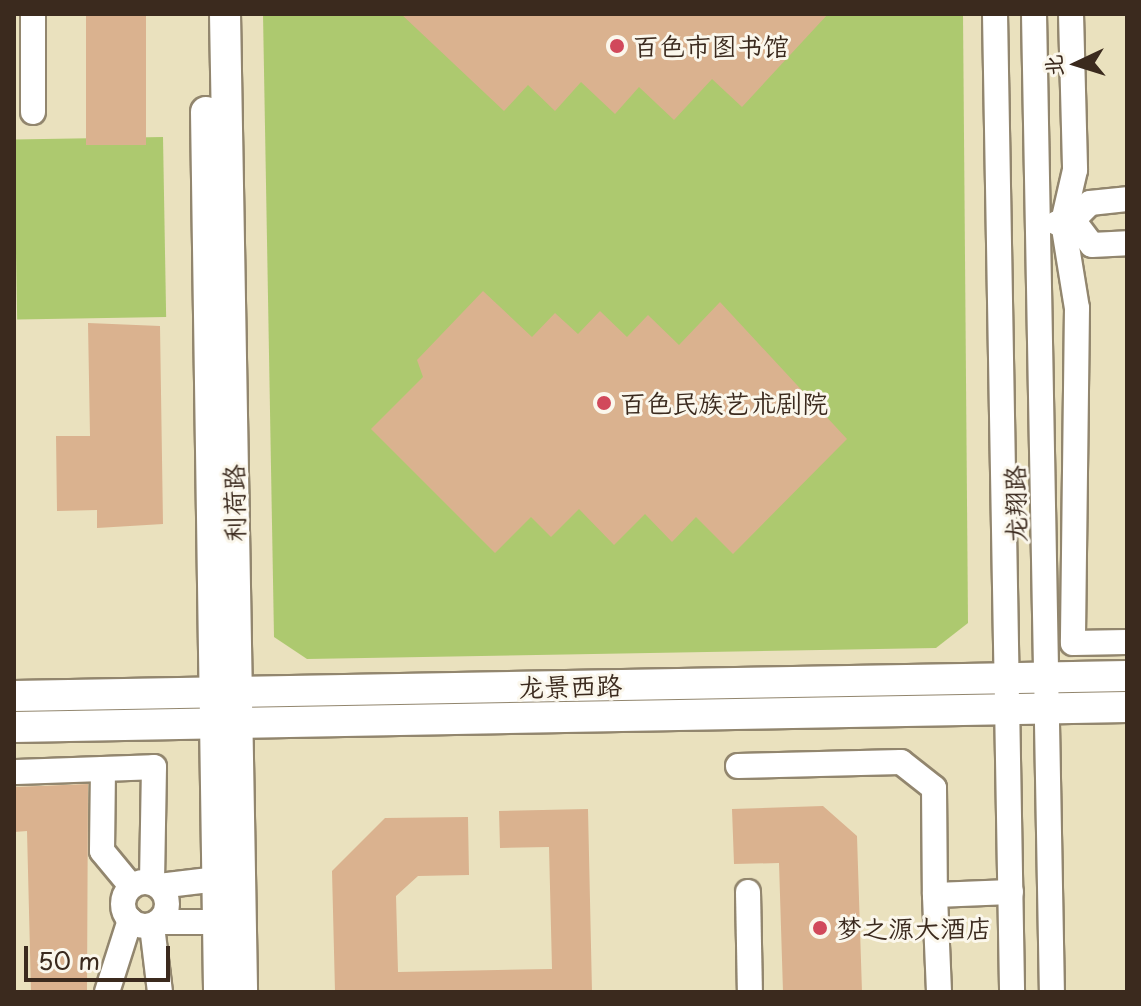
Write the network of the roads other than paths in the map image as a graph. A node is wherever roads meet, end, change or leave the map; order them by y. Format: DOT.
graph roads {
  1 [pos="33,14"];
  2 [pos="205,14"];
  3 [pos="225,14"];
  4 [pos="995,14"];
  5 [pos="1034,14"];
  6 [pos="1071,14"];
  7 [pos="33,112"];
  8 [pos="1127,199"];
  9 [pos="1058,223"];
  10 [pos="1127,243"];
  11 [pos="1127,642"];
  12 [pos="1127,676"];
  13 [pos="1047,678"];
  14 [pos="1007,679"];
  15 [pos="226,692"];
  16 [pos="14,696"];
  17 [pos="1127,707"];
  18 [pos="1047,709"];
  19 [pos="1007,710"];
  20 [pos="226,723"];
  21 [pos="14,727"];
  22 [pos="738,766"];
  23 [pos="103,769"];
  24 [pos="14,772"];
  25 [pos="218,879"];
  26 [pos="148,885"];
  27 [pos="748,892"];
  28 [pos="1011,892"];
  29 [pos="935,895"];
  30 [pos="218,922"];
  31 [pos="147,923"];
  32 [pos="107,992"];
  33 [pos="160,992"];
  34 [pos="219,992"];
  35 [pos="242,992"];
  36 [pos="750,992"];
  37 [pos="939,992"];
  38 [pos="1012,992"];
  39 [pos="1052,992"];
  1 -- 7 [label="street"];
  2 -- 15 [label="main road, 利荷路"];
  3 -- 15 [label="main road, 利荷路"];
  4 -- 14 [label="street, 龙翔路"];
  5 -- 9 [label="street, 龙翔路"];
  6 -- 9 [label="street"];
  8 -- 9 [label="street"];
  9 -- 10 [label="street"];
  9 -- 11 [label="street"];
  9 -- 13 [label="street, 龙翔路"];
  12 -- 13 [label="main road, 龙景西路"];
  13 -- 14 [label="main road, 龙景西路"];
  13 -- 18 [label="street, 龙翔路"];
  14 -- 15 [label="main road, 龙景西路"];
  14 -- 19 [label="street, 龙翔路"];
  15 -- 16 [label="main road, 龙景西路"];
  15 -- 20 [label="main road, 利荷路"];
  17 -- 18 [label="main road, 龙景西路"];
  18 -- 19 [label="main road, 龙景西路"];
  18 -- 39 [label="street, 龙翔路"];
  19 -- 20 [label="main road, 龙景西路"];
  19 -- 28 [label="street, 龙翔路"];
  20 -- 21 [label="main road, 龙景西路"];
  20 -- 25 [label="main road, 利荷路"];
  20 -- 35 [label="main road, 利荷路"];
  22 -- 29 [label="street"];
  23 -- 24 [label="street"];
  23 -- 26 [label="street"];
  23 -- 26 [label="street"];
  25 -- 26 [label="street"];
  25 -- 30 [label="main road, 利荷路"];
  26 -- 31 [label="street"];
  26 -- 31 [label="street"];
  27 -- 36 [label="street"];
  28 -- 29 [label="street"];
  28 -- 38 [label="street, 龙翔路"];
  29 -- 37 [label="street"];
  30 -- 31 [label="street"];
  30 -- 34 [label="main road, 利荷路"];
  31 -- 32 [label="street"];
  31 -- 33 [label="street"];
}
